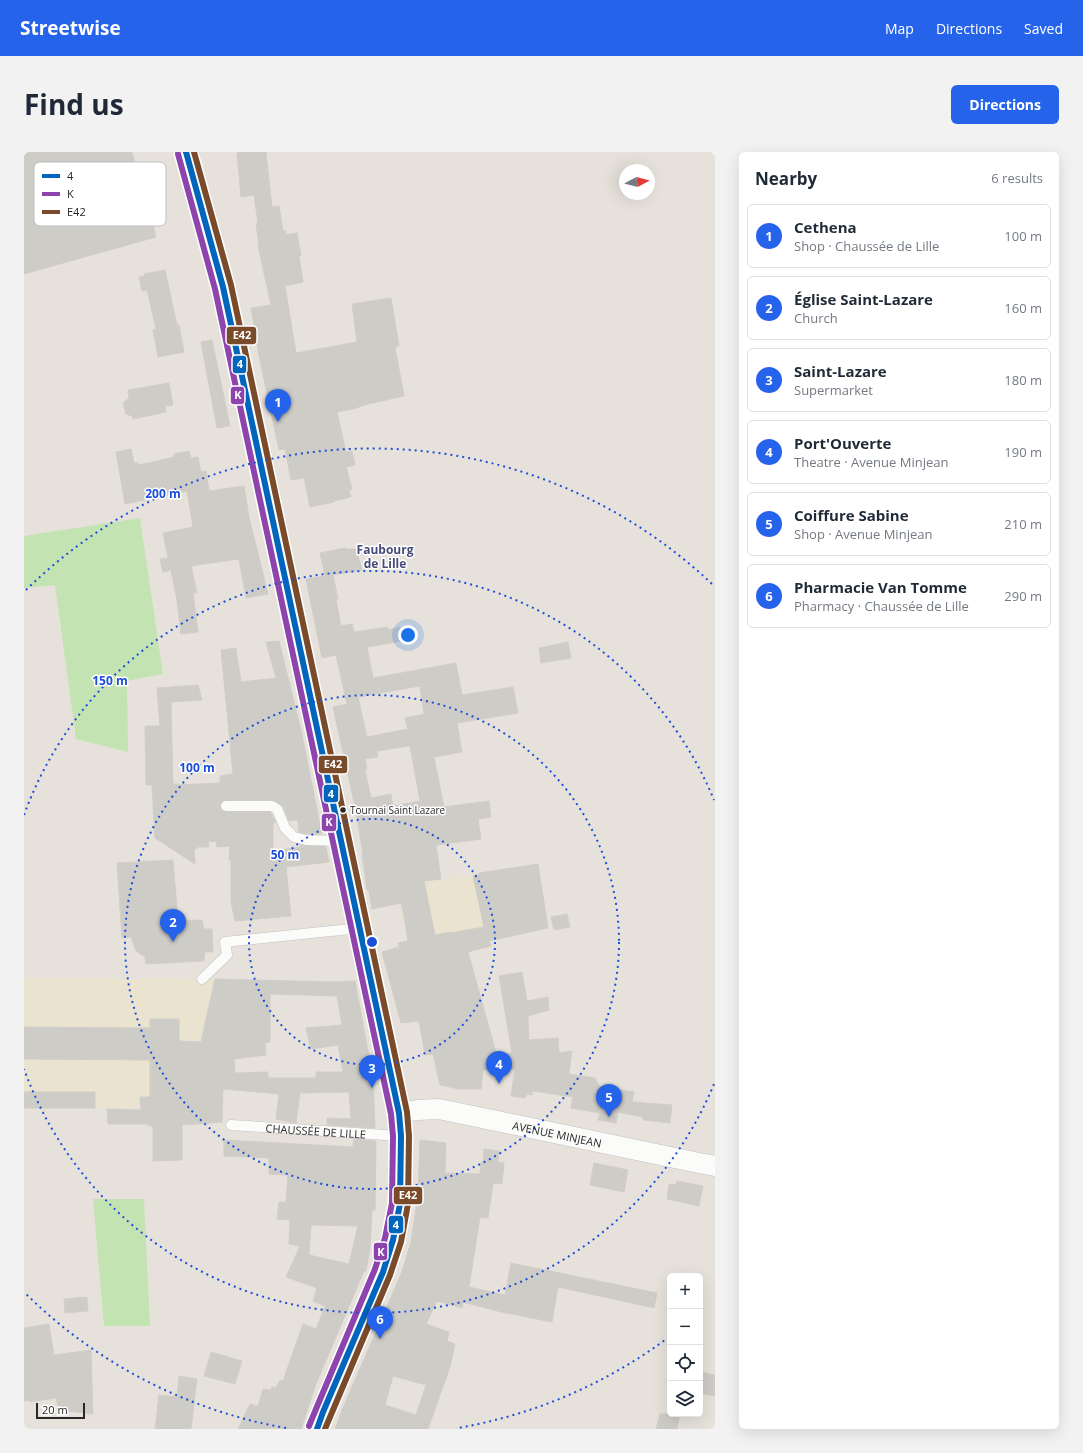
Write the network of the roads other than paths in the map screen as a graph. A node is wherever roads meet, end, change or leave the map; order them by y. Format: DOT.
graph roads {
  1 [pos="186,152"];
  2 [pos="226,806"];
  3 [pos="341,841"];
  4 [pos="360,928"];
  5 [pos="202,979"];
  6 [pos="399,1114"];
  7 [pos="231,1124"];
  8 [pos="401,1136"];
  9 [pos="715,1166"];
  10 [pos="318,1429"];
  1 -- 3 [label="main road"];
  2 -- 3 [label="lane"];
  3 -- 4 [label="main road"];
  4 -- 5 [label="lane"];
  4 -- 6 [label="main road"];
  6 -- 8 [label="main road"];
  6 -- 9 [label="street, AVENUE MINJEAN"];
  7 -- 8 [label="lane, CHAUSSÉE DE LILLE"];
  8 -- 10 [label="main road"];
}
